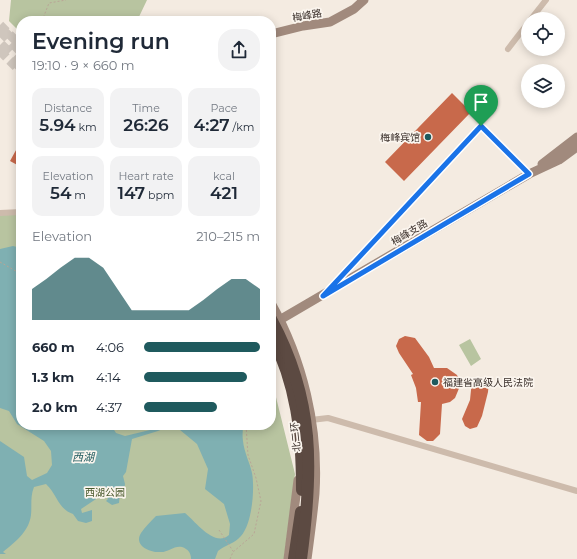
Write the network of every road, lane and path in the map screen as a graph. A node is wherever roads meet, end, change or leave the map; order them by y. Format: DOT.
graph roads {
  1 [pos="66,0"];
  2 [pos="364,0"];
  3 [pos="546,0"];
  4 [pos="537,12"];
  5 [pos="44,16"];
  6 [pos="521,32"];
  7 [pos="276,33"];
  8 [pos="508,49"];
  9 [pos="577,137"];
  10 [pos="577,147"];
  11 [pos="529,174"];
  12 [pos="16,212"];
  13 [pos="0,213"];
  14 [pos="0,262"];
  15 [pos="16,271"];
  16 [pos="323,296"];
  17 [pos="276,320"];
  18 [pos="276,322"];
  19 [pos="276,323"];
  20 [pos="276,346"];
  21 [pos="276,359"];
  22 [pos="311,420"];
  23 [pos="246,430"];
  24 [pos="577,491"];
  25 [pos="219,530"];
  26 [pos="233,552"];
  27 [pos="230,559"];
  28 [pos="288,559"];
  29 [pos="294,559"];
  30 [pos="301,559"];
  31 [pos="307,559"];
  1 -- 5 [label="path"];
  2 -- 7 [label="main road, 梅峰路"];
  3 -- 4 [label="street"];
  6 -- 8 [label="street"];
  9 -- 11 [label="main road, 梅峰支路"];
  10 -- 11 [label="main road, 梅峰支路"];
  11 -- 16 [label="main road, 梅峰支路"];
  11 -- 16 [label="lane"];
  12 -- 13 [label="street"];
  14 -- 15 [label="path"];
  16 -- 17 [label="main road, 梅峰支路"];
  18 -- 22 [label="main road"];
  19 -- 30 [label="highway, 北二环, bridge"];
  20 -- 29 [label="highway, 北二环"];
  21 -- 28 [label="main road"];
  22 -- 24 [label="street"];
  22 -- 31 [label="main road"];
  23 -- 26 [label="path"];
  25 -- 26 [label="path"];
  26 -- 27 [label="path"];
}
